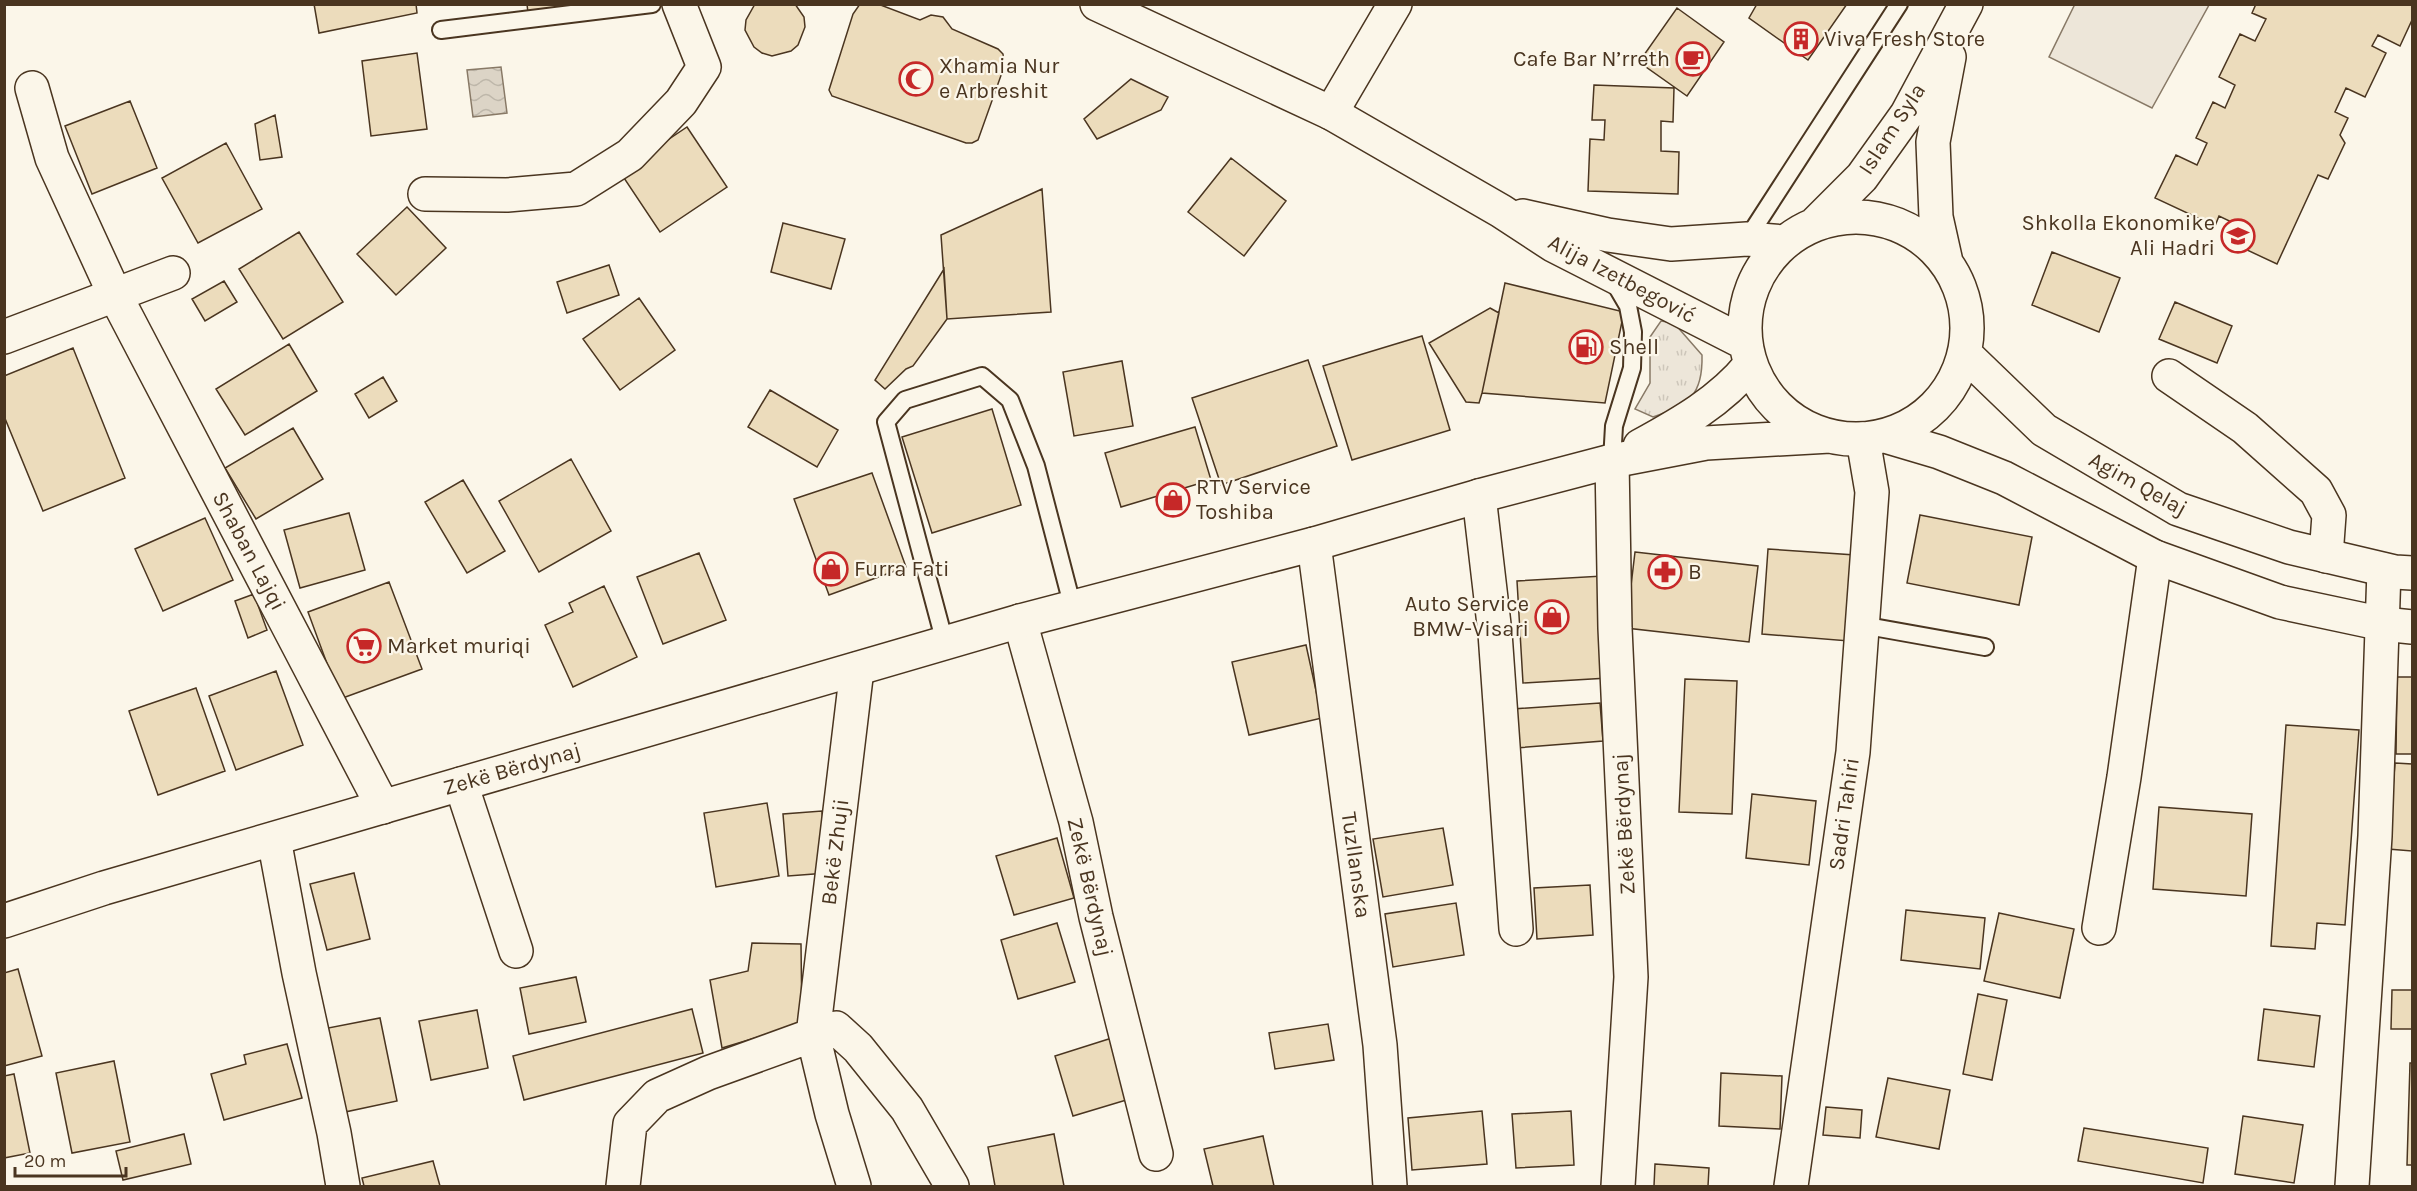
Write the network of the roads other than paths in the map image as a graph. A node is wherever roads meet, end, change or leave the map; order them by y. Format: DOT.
graph roads {
  1 [pos="652,4"];
  2 [pos="679,4"];
  3 [pos="1097,4"];
  4 [pos="1395,4"];
  5 [pos="1899,4"];
  6 [pos="1960,14"];
  7 [pos="441,30"];
  8 [pos="32,88"];
  9 [pos="1331,113"];
  10 [pos="425,194"];
  11 [pos="1501,211"];
  12 [pos="1816,223"];
  13 [pos="1746,239"];
  14 [pos="1784,242"];
  15 [pos="1946,262"];
  16 [pos="173,273"];
  17 [pos="1609,273"];
  18 [pos="115,296"];
  19 [pos="4,337"];
  20 [pos="1748,354"];
  21 [pos="1965,354"];
  22 [pos="2169,376"];
  23 [pos="1830,436"];
  24 [pos="1874,438"];
  25 [pos="1612,461"];
  26 [pos="1479,496"];
  27 [pos="1314,544"];
  28 [pos="2326,556"];
  29 [pos="2155,557"];
  30 [pos="2398,571"];
  31 [pos="1073,608"];
  32 [pos="1020,621"];
  33 [pos="1862,625"];
  34 [pos="2398,625"];
  35 [pos="945,643"];
  36 [pos="1985,647"];
  37 [pos="857,669"];
  38 [pos="460,784"];
  39 [pos="382,807"];
  40 [pos="274,838"];
  41 [pos="4,921"];
  42 [pos="2099,928"];
  43 [pos="1516,929"];
  44 [pos="516,951"];
  45 [pos="813,1035"];
  46 [pos="1156,1154"];
  47 [pos="343,1186"];
  48 [pos="623,1186"];
  49 [pos="854,1186"];
  50 [pos="952,1186"];
  51 [pos="1390,1186"];
  52 [pos="1618,1186"];
  53 [pos="1791,1186"];
  54 [pos="2352,1186"];
  1 -- 7 [label="lane"];
  2 -- 10 [label="street"];
  3 -- 9 [label="street, Alija Izetbegović"];
  4 -- 9 [label="street"];
  5 -- 13 [label="lane"];
  6 -- 12 [label="street, Islam Syla"];
  6 -- 15 [label="street, Islam Syla"];
  8 -- 18 [label="street, Shaban Lajqi"];
  9 -- 11 [label="street, Alija Izetbegović"];
  11 -- 13 [label="street, Alija Izetbegović"];
  11 -- 17 [label="street, Alija Izetbegović"];
  12 -- 14 [label="street"];
  12 -- 15 [label="street"];
  13 -- 14 [label="street, Alija Izetbegović"];
  14 -- 20 [label="street"];
  15 -- 21 [label="street"];
  16 -- 18 [label="street"];
  17 -- 20 [label="street, Alija Izetbegović"];
  17 -- 25 [label="lane"];
  18 -- 19 [label="street"];
  18 -- 39 [label="street, Shaban Lajqi"];
  20 -- 23 [label="street, Zekë Bërdynaj"];
  20 -- 25 [label="street, Zekë Bërdynaj"];
  21 -- 24 [label="street"];
  21 -- 28 [label="street, Agim Qelaj"];
  22 -- 28 [label="street"];
  23 -- 24 [label="street, Zekë Bërdynaj"];
  23 -- 25 [label="street, Zekë Bërdynaj"];
  24 -- 29 [label="street"];
  24 -- 33 [label="street, Sadri Tahiri"];
  25 -- 26 [label="street, Zekë Bërdynaj"];
  25 -- 52 [label="street, Zekë Bërdynaj"];
  26 -- 27 [label="street, Zekë Bërdynaj"];
  26 -- 43 [label="street"];
  27 -- 31 [label="street, Zekë Bërdynaj"];
  27 -- 51 [label="street, Tuzllanska"];
  28 -- 30 [label="street, Agim Qelaj"];
  29 -- 34 [label="street"];
  29 -- 42 [label="street"];
  30 -- 34 [label="street"];
  31 -- 32 [label="street, Zekë Bërdynaj"];
  31 -- 35 [label="lane"];
  32 -- 35 [label="street, Zekë Bërdynaj"];
  32 -- 46 [label="street, Zekë Bërdynaj"];
  33 -- 36 [label="lane"];
  33 -- 53 [label="street, Sadri Tahiri"];
  34 -- 54 [label="street"];
  35 -- 37 [label="street, Zekë Bërdynaj"];
  37 -- 38 [label="street, Zekë Bërdynaj"];
  37 -- 45 [label="street, Bekë Zhuji"];
  38 -- 39 [label="street, Zekë Bërdynaj"];
  38 -- 44 [label="street"];
  39 -- 40 [label="street, Zekë Bërdynaj"];
  40 -- 41 [label="street, Zekë Bërdynaj"];
  40 -- 47 [label="street"];
  45 -- 48 [label="street"];
  45 -- 49 [label="street, Bekë Zhuji"];
  45 -- 50 [label="street"];
}
